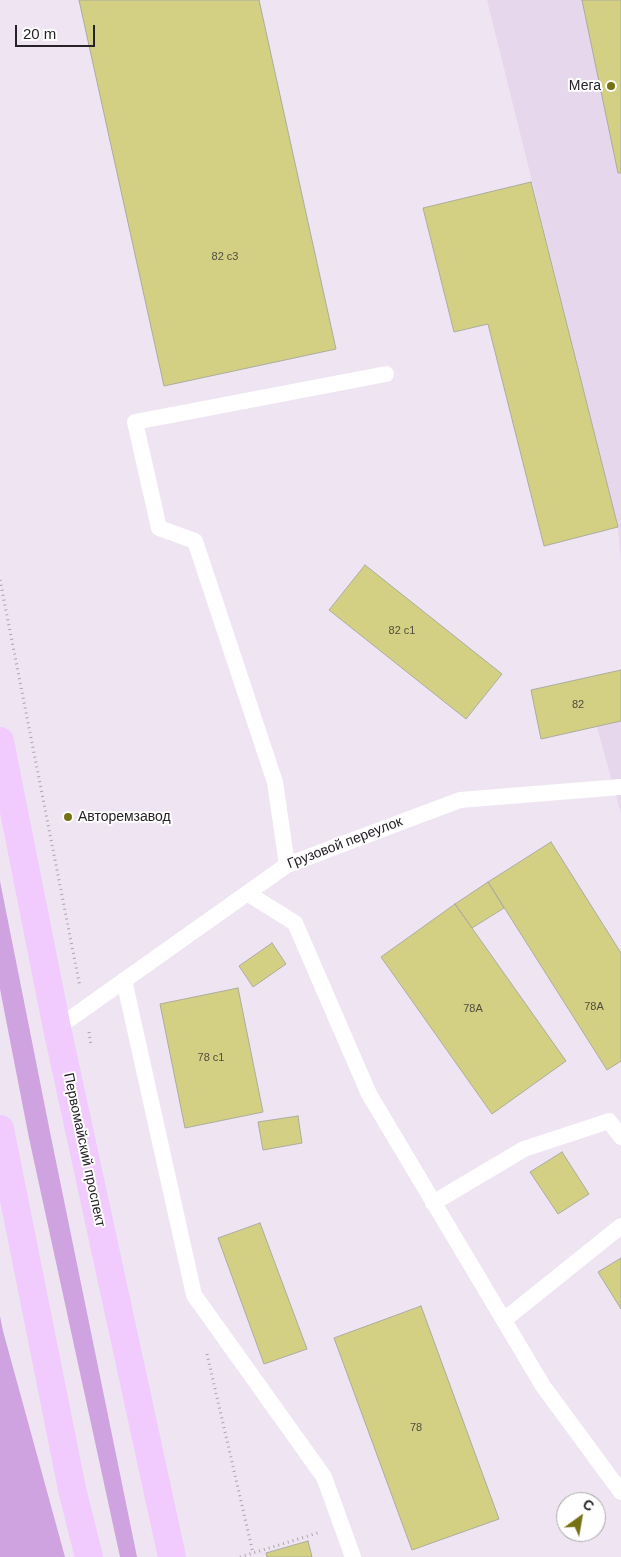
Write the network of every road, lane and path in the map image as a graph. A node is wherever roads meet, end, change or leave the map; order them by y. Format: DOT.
graph roads {
  1 [pos="386,374"];
  2 [pos="0,741"];
  3 [pos="621,787"];
  4 [pos="287,865"];
  5 [pos="247,893"];
  6 [pos="124,980"];
  7 [pos="57,1028"];
  8 [pos="0,1129"];
  9 [pos="621,1137"];
  10 [pos="434,1203"];
  11 [pos="621,1226"];
  12 [pos="504,1320"];
  13 [pos="207,1352"];
  14 [pos="621,1492"];
  15 [pos="342,1526"];
  16 [pos="253,1553"];
  17 [pos="90,1557"];
  18 [pos="172,1557"];
  19 [pos="240,1557"];
  20 [pos="353,1557"];
  1 -- 4 [label="lane"];
  2 -- 7 [label="main road, Первомайский проспект"];
  3 -- 4 [label="lane, Грузовой переулок"];
  4 -- 5 [label="lane, Грузовой переулок"];
  5 -- 6 [label="lane, Грузовой переулок"];
  5 -- 10 [label="lane"];
  6 -- 7 [label="lane, Грузовой переулок"];
  6 -- 15 [label="lane"];
  7 -- 18 [label="main road, Первомайский проспект"];
  8 -- 17 [label="main road"];
  9 -- 10 [label="lane"];
  10 -- 12 [label="lane"];
  11 -- 12 [label="lane"];
  12 -- 14 [label="lane"];
  13 -- 16 [label="path"];
  15 -- 16 [label="path"];
  15 -- 20 [label="lane"];
  16 -- 19 [label="path"];
}
